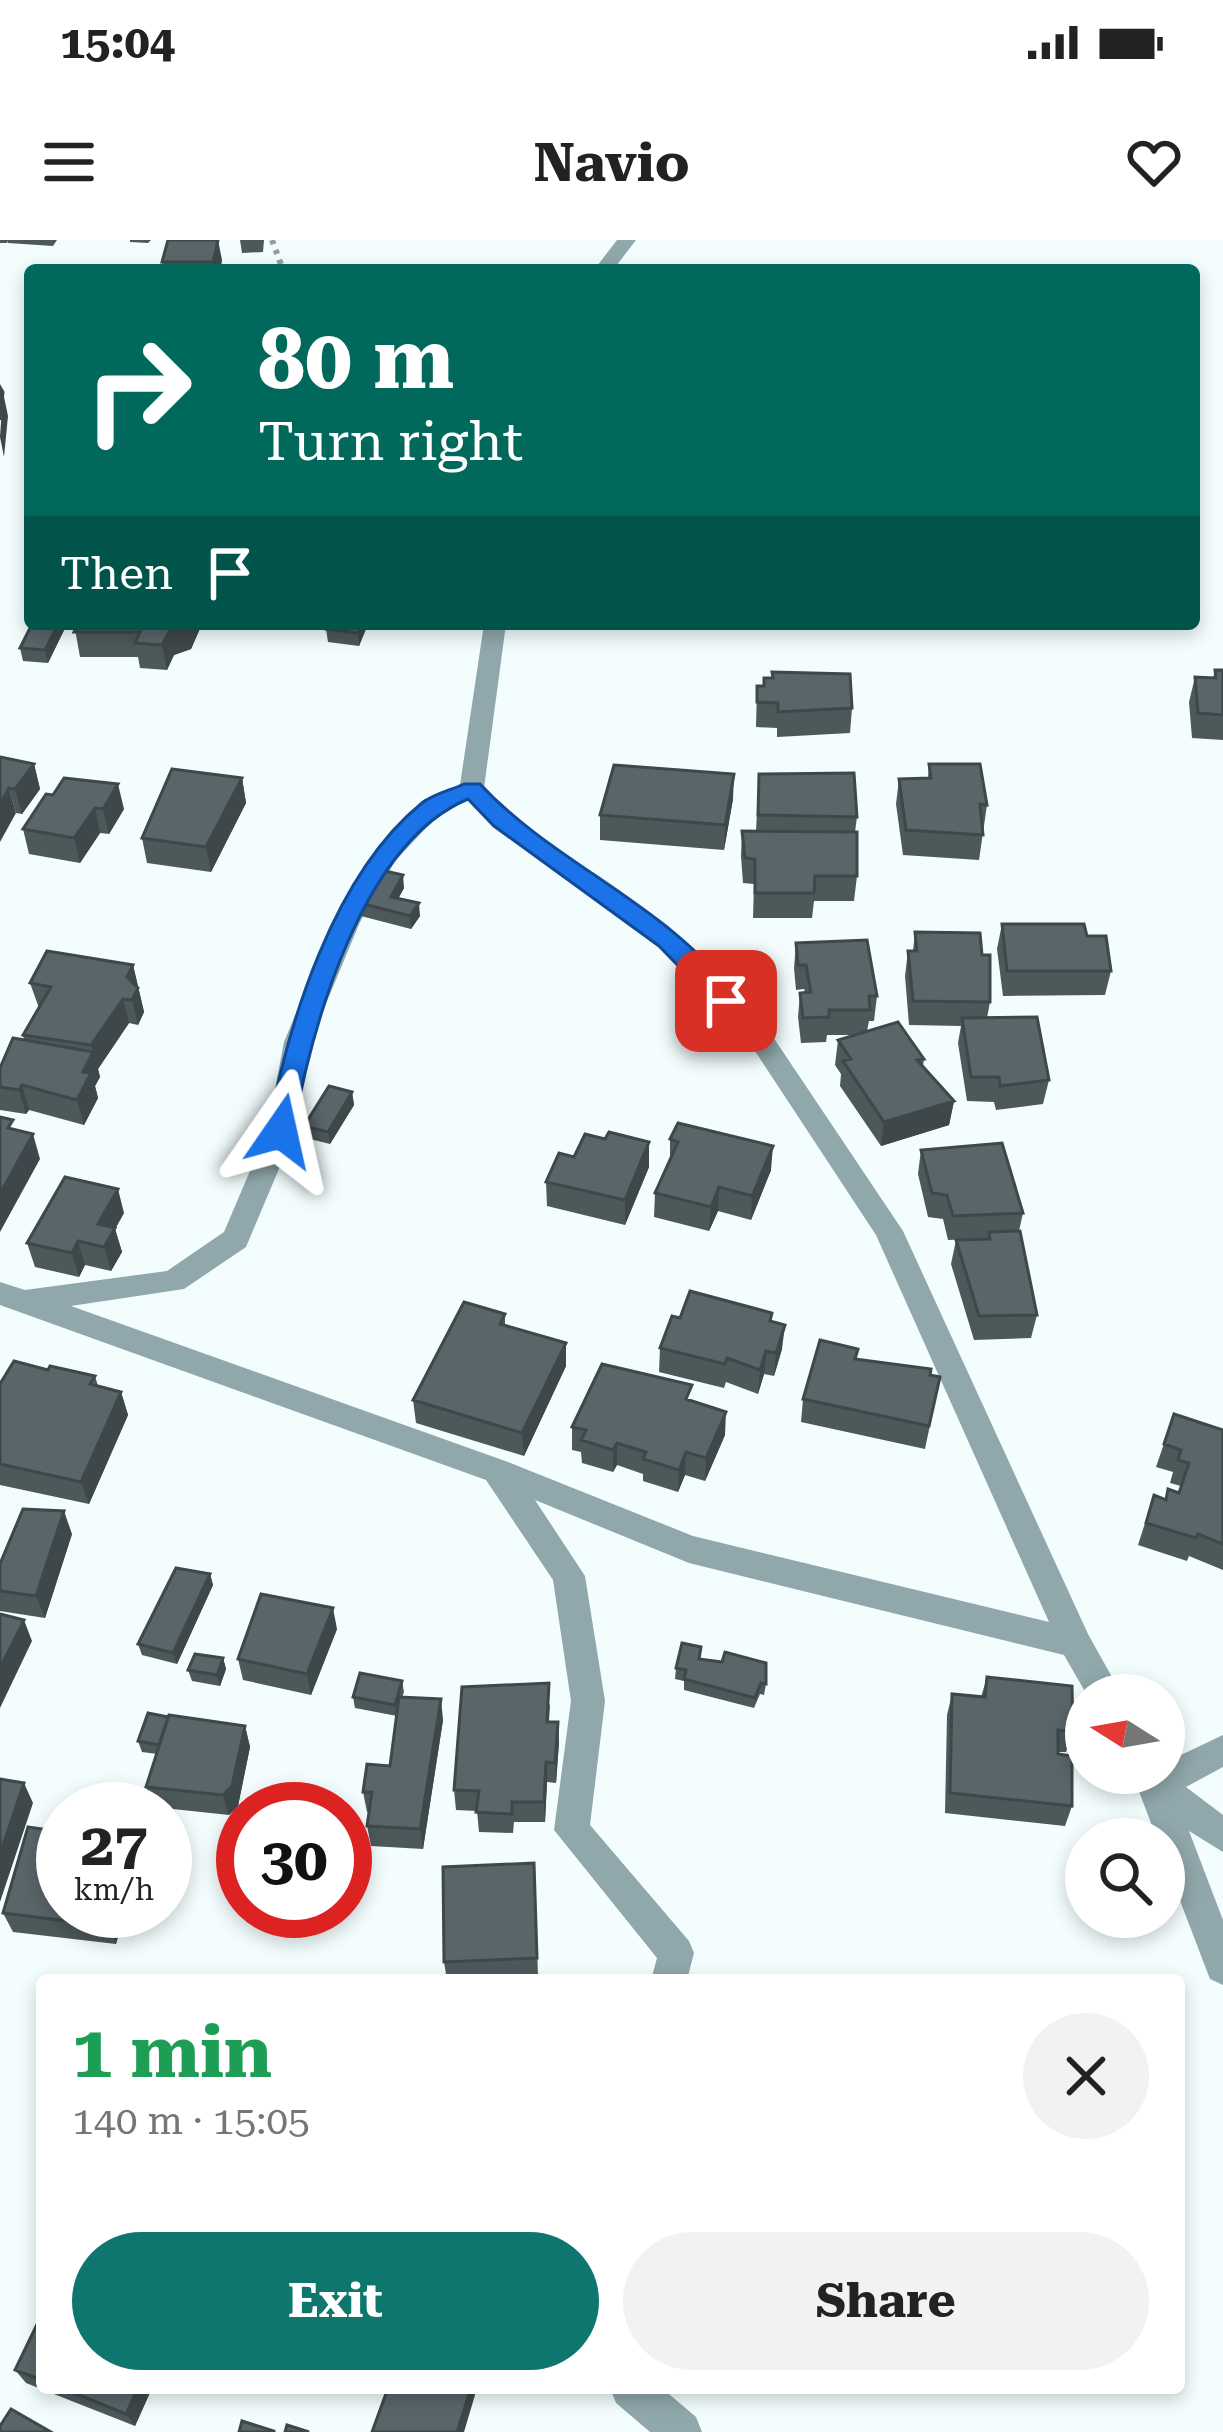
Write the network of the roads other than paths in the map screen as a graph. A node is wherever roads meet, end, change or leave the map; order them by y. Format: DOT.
graph roads {
  1 [pos="627,240"];
  2 [pos="608,264"];
  3 [pos="494,630"];
  4 [pos="472,789"];
  5 [pos="9,1297"];
  6 [pos="497,1472"];
  7 [pos="1075,1643"];
  8 [pos="1093,1674"];
  9 [pos="1223,1750"];
  10 [pos="1185,1766"];
  11 [pos="1159,1794"];
  12 [pos="1171,1794"];
  13 [pos="1223,1836"];
  14 [pos="1223,1967"];
  15 [pos="671,1974"];
  16 [pos="638,2394"];
  17 [pos="681,2432"];
  1 -- 2 [label="street"];
  3 -- 4 [label="street"];
  4 -- 5 [label="street"];
  4 -- 7 [label="street"];
  5 -- 6 [label="street"];
  6 -- 7 [label="street"];
  6 -- 15 [label="street"];
  7 -- 8 [label="street"];
  9 -- 10 [label="street"];
  11 -- 14 [label="street"];
  12 -- 13 [label="street"];
  16 -- 17 [label="street"];
}
